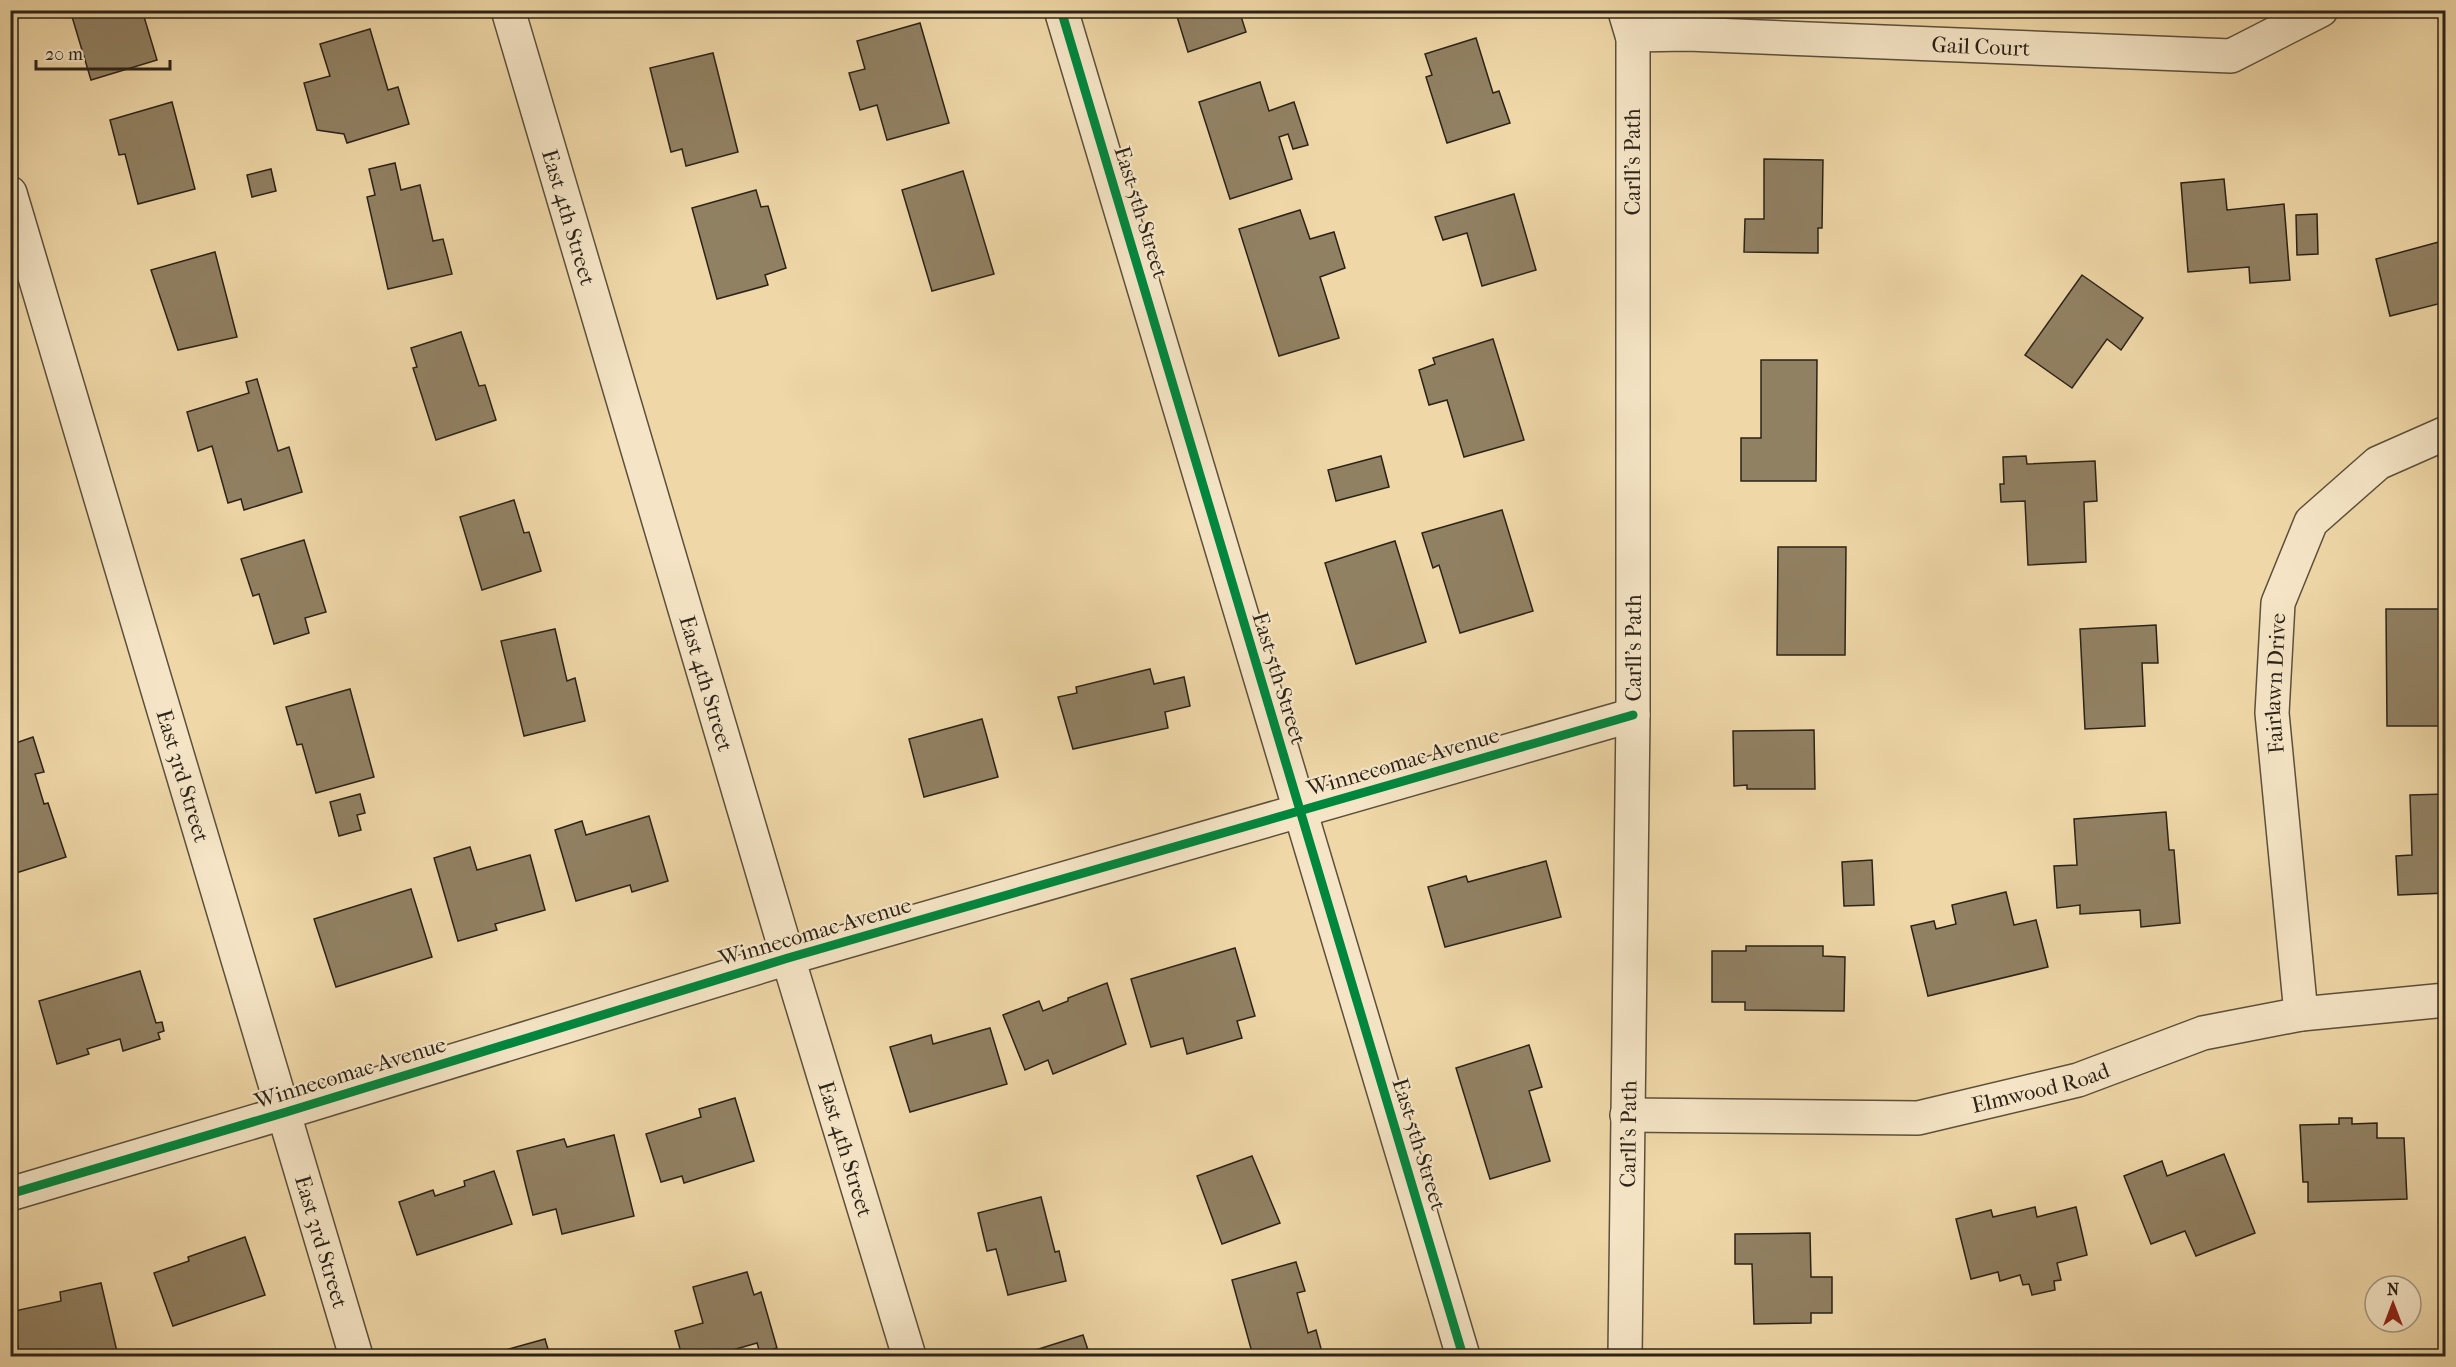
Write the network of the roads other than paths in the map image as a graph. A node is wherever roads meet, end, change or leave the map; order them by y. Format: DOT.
graph roads {
  1 [pos="508,10"];
  2 [pos="1061,10"];
  3 [pos="2321,10"];
  4 [pos="1630,19"];
  5 [pos="10,193"];
  6 [pos="2445,433"];
  7 [pos="1633,715"];
  8 [pos="1300,811"];
  9 [pos="788,958"];
  10 [pos="2445,1000"];
  11 [pos="2301,1014"];
  12 [pos="283,1113"];
  13 [pos="1627,1115"];
  14 [pos="10,1194"];
  15 [pos="356,1356"];
  16 [pos="909,1356"];
  17 [pos="1463,1356"];
  18 [pos="1625,1356"];
  1 -- 9 [label="street, East 4th Street"];
  2 -- 8 [label="street, East 5th Street"];
  3 -- 4 [label="street, Gail Court"];
  4 -- 7 [label="street, Carll's Path"];
  5 -- 12 [label="street, East 3rd Street"];
  6 -- 11 [label="street, Fairlawn Drive"];
  7 -- 8 [label="street, Winnecomac Avenue"];
  7 -- 13 [label="street, Carll's Path"];
  8 -- 9 [label="street, Winnecomac Avenue"];
  8 -- 17 [label="street, East 5th Street"];
  9 -- 12 [label="street, Winnecomac Avenue"];
  9 -- 16 [label="street, East 4th Street"];
  10 -- 11 [label="street, Elmwood Road"];
  11 -- 13 [label="street, Elmwood Road"];
  12 -- 14 [label="street, Winnecomac Avenue"];
  12 -- 15 [label="street, East 3rd Street"];
  13 -- 18 [label="street, Carll's Path"];
}
